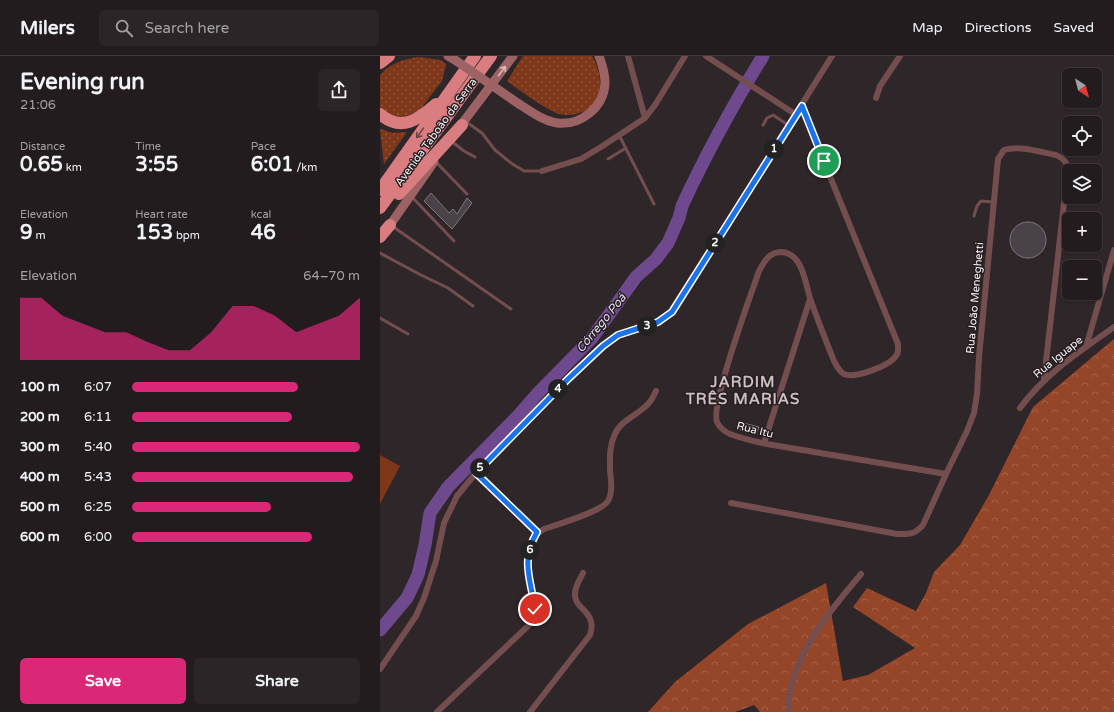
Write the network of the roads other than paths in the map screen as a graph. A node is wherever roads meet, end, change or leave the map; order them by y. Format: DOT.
graph roads {
  1 [pos="389,56"];
  2 [pos="475,56"];
  3 [pos="492,56"];
  4 [pos="513,56"];
  5 [pos="599,56"];
  6 [pos="628,56"];
  7 [pos="685,56"];
  8 [pos="706,56"];
  9 [pos="832,56"];
  10 [pos="900,56"];
  11 [pos="451,58"];
  12 [pos="380,63"];
  13 [pos="450,91"];
  14 [pos="876,98"];
  15 [pos="802,106"];
  16 [pos="380,114"];
  17 [pos="795,114"];
  18 [pos="645,118"];
  19 [pos="463,123"];
  20 [pos="762,125"];
  21 [pos="788,125"];
  22 [pos="620,135"];
  23 [pos="450,140"];
  24 [pos="626,148"];
  25 [pos="475,157"];
  26 [pos="608,159"];
  27 [pos="435,160"];
  28 [pos="542,171"];
  29 [pos="380,190"];
  30 [pos="467,194"];
  31 [pos="411,196"];
  32 [pos="994,202"];
  33 [pos="654,204"];
  34 [pos="380,209"];
  35 [pos="974,216"];
  36 [pos="390,225"];
  37 [pos="380,237"];
  38 [pos="454,241"];
  39 [pos="1114,250"];
  40 [pos="380,253"];
  41 [pos="810,299"];
  42 [pos="473,306"];
  43 [pos="511,309"];
  44 [pos="380,318"];
  45 [pos="1114,326"];
  46 [pos="408,334"];
  47 [pos="1086,347"];
  48 [pos="1044,379"];
  49 [pos="656,391"];
  50 [pos="1020,408"];
  51 [pos="764,443"];
  52 [pos="476,473"];
  53 [pos="946,474"];
  54 [pos="731,503"];
  55 [pos="537,532"];
  56 [pos="583,573"];
  57 [pos="861,574"];
  58 [pos="380,669"];
  59 [pos="437,712"];
  60 [pos="530,712"];
  61 [pos="788,712"];
  1 -- 12 [label="highway"];
  2 -- 13 [label="highway, Avenida Taboão da Serra"];
  3 -- 34 [label="highway, Avenida Taboão da Serra"];
  19 -- 4 [label="main road, one-way"];
  5 -- 11 [label="main road, bridge"];
  6 -- 18 [label="street"];
  7 -- 18 [label="street"];
  8 -- 17 [label="street"];
  9 -- 15 [label="street"];
  10 -- 14 [label="street"];
  13 -- 16 [label="highway"];
  13 -- 29 [label="highway, Avenida Taboão da Serra, one-way"];
  15 -- 17 [label="street"];
  15 -- 41 [label="street"];
  17 -- 21 [label="street"];
  18 -- 22 [label="street"];
  19 -- 23 [label="main road"];
  19 -- 28 [label="lane"];
  19 -- 34 [label="highway"];
  20 -- 21 [label="lane"];
  21 -- 52 [label="street"];
  22 -- 24 [label="lane"];
  22 -- 28 [label="street"];
  23 -- 25 [label="lane"];
  23 -- 27 [label="main road"];
  24 -- 26 [label="lane"];
  24 -- 33 [label="lane"];
  27 -- 30 [label="lane"];
  27 -- 31 [label="main road"];
  31 -- 36 [label="main road"];
  31 -- 38 [label="lane"];
  32 -- 35 [label="lane"];
  32 -- 48 [label="street, Rua João Meneghetti"];
  32 -- 53 [label="street, Rua João Meneghetti"];
  36 -- 37 [label="highway"];
  36 -- 43 [label="lane"];
  39 -- 47 [label="street"];
  40 -- 42 [label="lane"];
  41 -- 51 [label="street"];
  41 -- 51 [label="street, Rua Itu"];
  44 -- 46 [label="lane"];
  45 -- 47 [label="street, Rua Iguape"];
  47 -- 48 [label="street, Rua Iguape"];
  48 -- 50 [label="street, Rua Iguape"];
  49 -- 55 [label="street"];
  51 -- 53 [label="street, Rua Itu"];
  52 -- 55 [label="street"];
  52 -- 58 [label="street"];
  53 -- 54 [label="street, Rua João Meneghetti"];
  55 -- 59 [label="street"];
  56 -- 60 [label="street"];
  57 -- 61 [label="street"];
}
